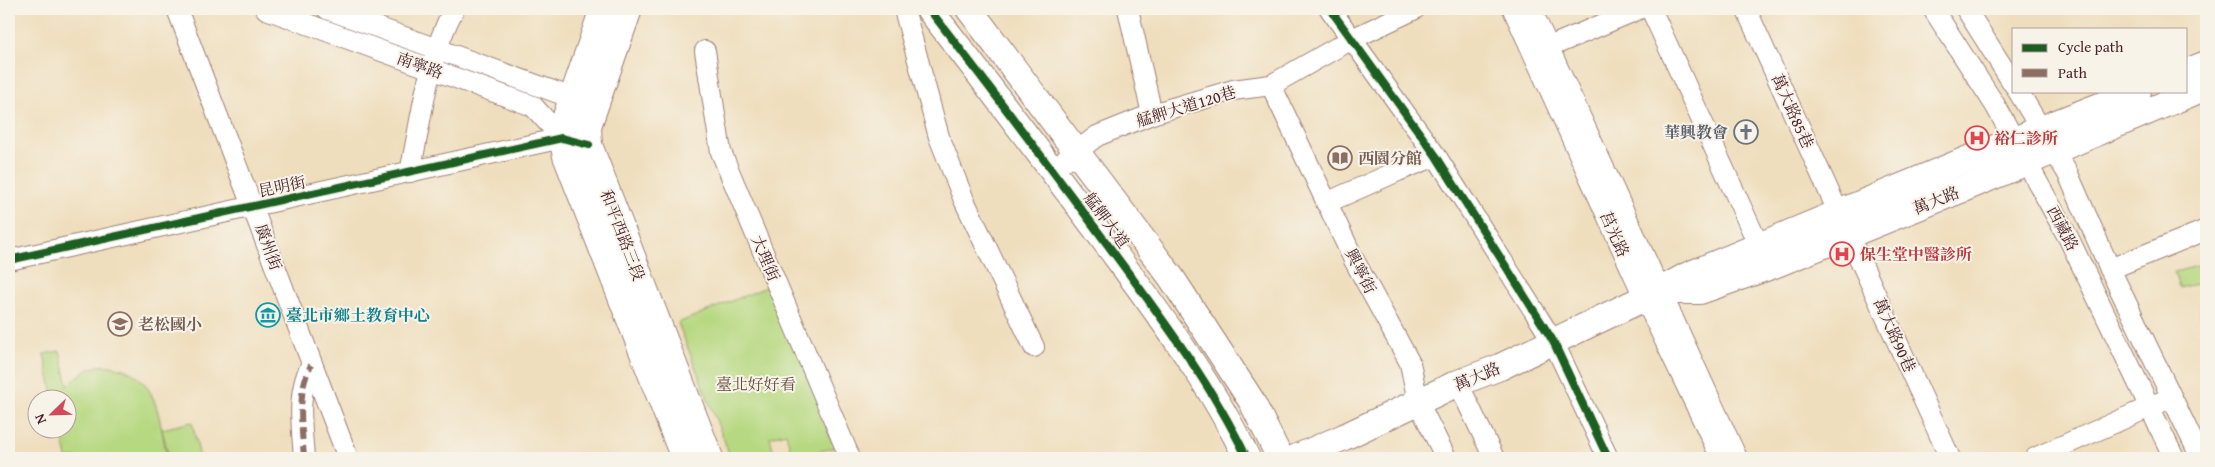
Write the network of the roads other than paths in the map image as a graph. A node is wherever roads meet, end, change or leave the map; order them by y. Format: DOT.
graph roads {
  1 [pos="177,9"];
  2 [pos="266,9"];
  3 [pos="327,9"];
  4 [pos="454,9"];
  5 [pos="604,9"];
  6 [pos="629,9"];
  7 [pos="896,9"];
  8 [pos="904,9"];
  9 [pos="929,9"];
  10 [pos="969,9"];
  11 [pos="1128,9"];
  12 [pos="1330,9"];
  13 [pos="1415,9"];
  14 [pos="1513,9"];
  15 [pos="1531,9"];
  16 [pos="1639,9"];
  17 [pos="1651,9"];
  18 [pos="1746,9"];
  19 [pos="1933,9"];
  20 [pos="1966,9"];
  21 [pos="1352,39"];
  22 [pos="1549,47"];
  23 [pos="438,49"];
  24 [pos="705,51"];
  25 [pos="916,55"];
  26 [pos="2206,64"];
  27 [pos="431,69"];
  28 [pos="2188,71"];
  29 [pos="2012,82"];
  30 [pos="1271,85"];
  31 [pos="2206,87"];
  32 [pos="2019,92"];
  33 [pos="2135,92"];
  34 [pos="583,102"];
  35 [pos="1152,114"];
  36 [pos="2041,128"];
  37 [pos="562,138"];
  38 [pos="589,145"];
  39 [pos="2055,150"];
  40 [pos="2020,151"];
  41 [pos="1076,152"];
  42 [pos="1436,156"];
  43 [pos="1052,170"];
  44 [pos="410,172"];
  45 [pos="1326,203"];
  46 [pos="253,206"];
  47 [pos="1843,224"];
  48 [pos="2206,230"];
  49 [pos="1759,246"];
  50 [pos="9,260"];
  51 [pos="2110,269"];
  52 [pos="1652,294"];
  53 [pos="1553,342"];
  54 [pos="1034,347"];
  55 [pos="311,365"];
  56 [pos="1458,383"];
  57 [pos="2172,397"];
  58 [pos="1418,402"];
  59 [pos="2150,407"];
  60 [pos="304,458"];
  61 [pos="348,458"];
  62 [pos="684,458"];
  63 [pos="710,458"];
  64 [pos="850,458"];
  65 [pos="1247,458"];
  66 [pos="1280,458"];
  67 [pos="1295,458"];
  68 [pos="1446,458"];
  69 [pos="1494,458"];
  70 [pos="1608,458"];
  71 [pos="1723,458"];
  72 [pos="1950,458"];
  73 [pos="2035,458"];
  74 [pos="2174,458"];
  75 [pos="2201,458"];
  1 -- 46 [label="street, 廣州街"];
  2 -- 27 [label="street, 南寧路"];
  3 -- 23 [label="street, 南寧路"];
  4 -- 23 [label="street"];
  5 -- 34 [label="main road, 和平西路三段"];
  6 -- 34 [label="main road, 和平西路三段"];
  7 -- 25 [label="street"];
  8 -- 25 [label="street"];
  9 -- 43 [label="main road, 艋舺大道"];
  10 -- 41 [label="main road, 艋舺大道"];
  11 -- 35 [label="street"];
  12 -- 21 [label="street"];
  13 -- 21 [label="street, 艋舺大道120巷"];
  14 -- 52 [label="street, 莒光路"];
  15 -- 22 [label="street, 莒光路"];
  16 -- 22 [label="street"];
  17 -- 49 [label="street"];
  18 -- 47 [label="street, 萬大路85巷"];
  19 -- 40 [label="street, 西藏路"];
  20 -- 29 [label="street"];
  21 -- 30 [label="street, 艋舺大道120巷"];
  21 -- 42 [label="street"];
  22 -- 52 [label="street, 莒光路"];
  23 -- 27 [label="street"];
  23 -- 34 [label="street, 南寧路"];
  24 -- 64 [label="street, 大理街"];
  25 -- 54 [label="street"];
  26 -- 28 [label="main road"];
  27 -- 37 [label="street, 南寧路"];
  27 -- 44 [label="street"];
  30 -- 35 [label="street, 艋舺大道120巷"];
  30 -- 45 [label="street, 興寧街"];
  31 -- 39 [label="main road, 萬大路"];
  32 -- 36 [label="street, 西藏路"];
  33 -- 36 [label="main road, 萬大路"];
  34 -- 37 [label="main road, 和平西路三段"];
  34 -- 38 [label="main road, 和平西路三段"];
  35 -- 41 [label="street, 艋舺大道120巷"];
  36 -- 39 [label="street, 西藏路"];
  36 -- 40 [label="main road, 萬大路"];
  37 -- 38 [label="street"];
  37 -- 44 [label="street, 昆明街"];
  37 -- 62 [label="main road, 和平西路三段"];
  38 -- 63 [label="main road, 和平西路三段"];
  39 -- 40 [label="main road, 萬大路"];
  39 -- 51 [label="street, 西藏路"];
  40 -- 47 [label="main road, 萬大路"];
  40 -- 59 [label="street, 西藏路"];
  41 -- 43 [label="street, 艋舺大道120巷"];
  41 -- 66 [label="main road, 艋舺大道"];
  42 -- 45 [label="street"];
  42 -- 53 [label="street"];
  43 -- 65 [label="main road, 艋舺大道"];
  44 -- 46 [label="street, 昆明街"];
  45 -- 58 [label="street, 興寧街"];
  46 -- 50 [label="street, 昆明街"];
  46 -- 55 [label="street, 廣州街"];
  47 -- 49 [label="main road, 萬大路"];
  47 -- 52 [label="main road, 萬大路"];
  47 -- 72 [label="street, 萬大路90巷"];
  48 -- 51 [label="street"];
  49 -- 52 [label="main road, 萬大路"];
  51 -- 57 [label="street, 西藏路"];
  52 -- 53 [label="main road, 萬大路"];
  52 -- 71 [label="street, 莒光路"];
  53 -- 56 [label="main road, 萬大路"];
  53 -- 70 [label="street"];
  55 -- 60 [label="street"];
  55 -- 61 [label="street, 廣州街"];
  56 -- 58 [label="main road, 萬大路"];
  56 -- 69 [label="street"];
  57 -- 59 [label="street"];
  57 -- 75 [label="street, 西藏路"];
  58 -- 67 [label="main road, 萬大路"];
  58 -- 68 [label="street, 興寧街"];
  59 -- 73 [label="street"];
  59 -- 74 [label="street, 西藏路"];
}
